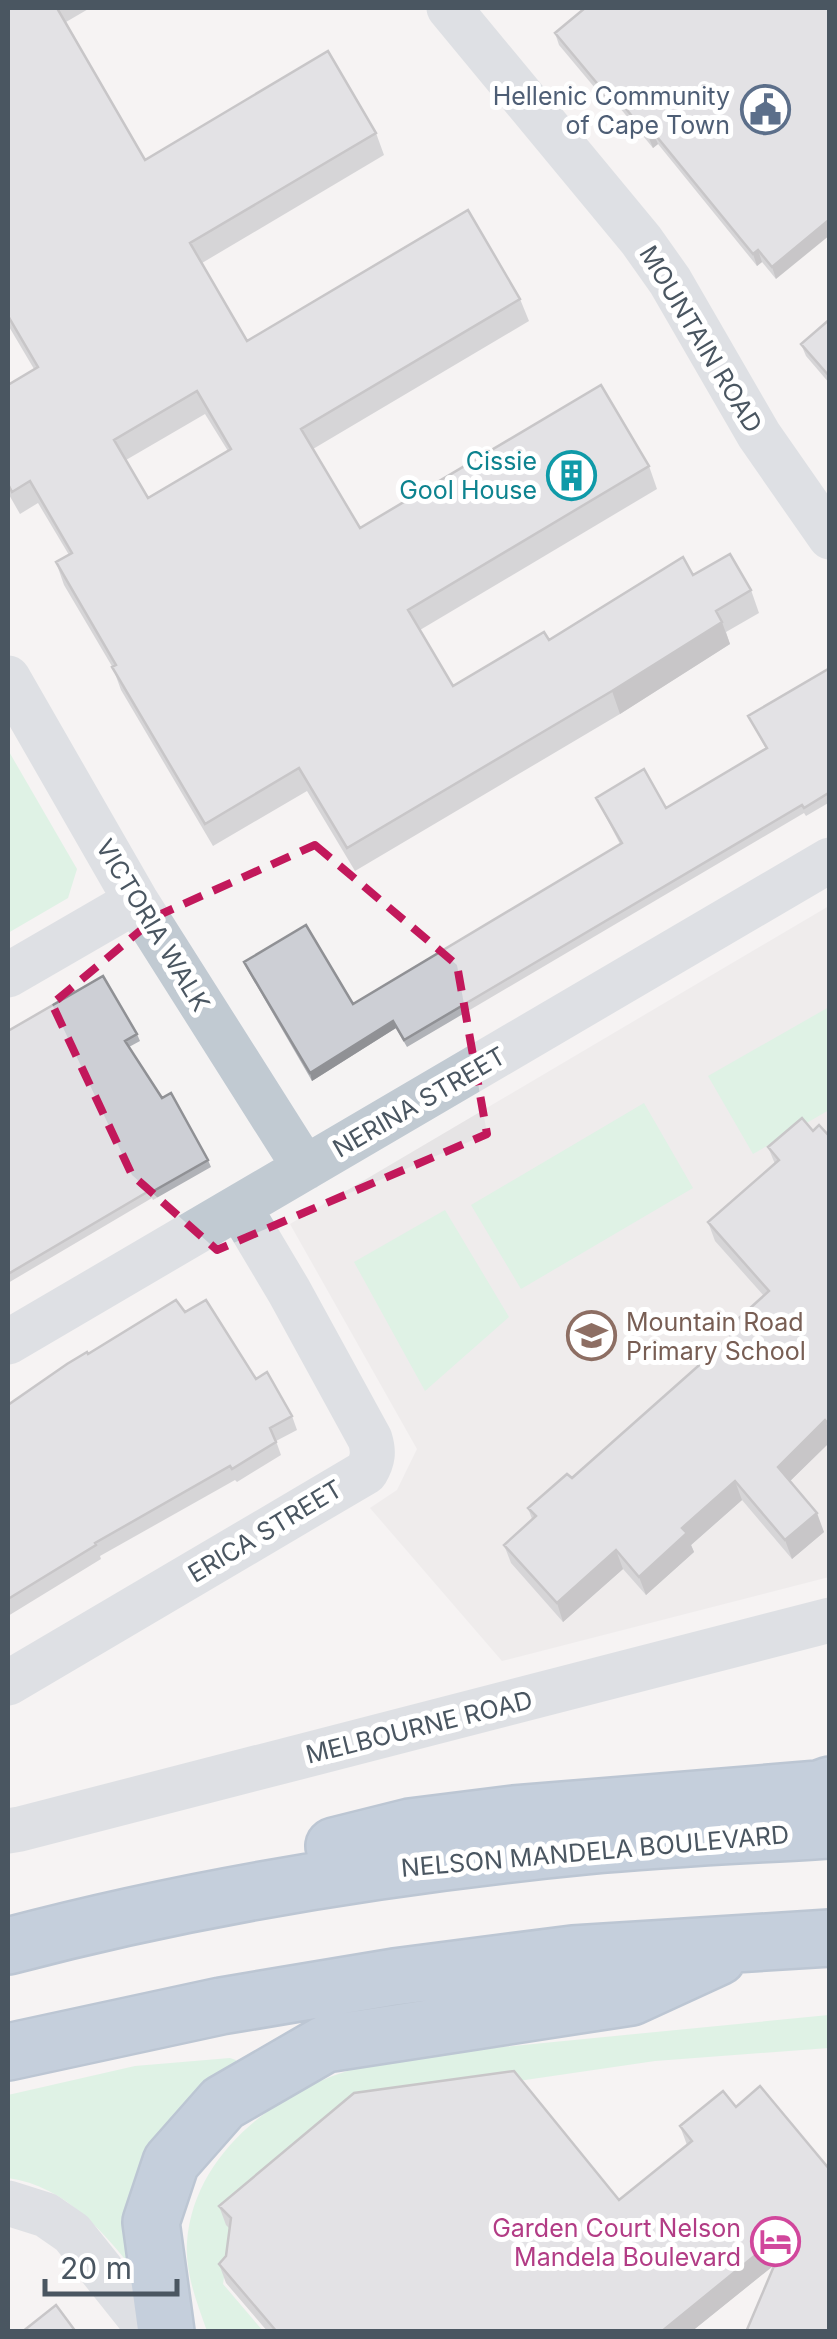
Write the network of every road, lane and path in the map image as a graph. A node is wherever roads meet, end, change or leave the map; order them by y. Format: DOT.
graph roads {
  1 [pos="449,8"];
  2 [pos="830,538"];
  3 [pos="8,678"];
  4 [pos="830,860"];
  5 [pos="136,900"];
  6 [pos="8,975"];
  7 [pos="305,1168"];
  8 [pos="239,1207"];
  9 [pos="8,1342"];
  10 [pos="830,1620"];
  11 [pos="8,1683"];
  12 [pos="830,1785"];
  13 [pos="830,1830"];
  14 [pos="8,1831"];
  15 [pos="830,1938"];
  16 [pos="14,1945"];
  17 [pos="743,1945"];
  18 [pos="8,2052"];
  19 [pos="8,2203"];
  20 [pos="152,2332"];
  21 [pos="166,2332"];
  1 -- 2 [label="street, MOUNTAIN ROAD"];
  3 -- 5 [label="street, VICTORIA WALK"];
  4 -- 7 [label="street, NERINA STREET"];
  5 -- 6 [label="street"];
  5 -- 7 [label="street, VICTORIA WALK"];
  7 -- 8 [label="street, NERINA STREET"];
  8 -- 9 [label="street, NERINA STREET"];
  8 -- 11 [label="street, ERICA STREET"];
  10 -- 14 [label="street, MELBOURNE ROAD"];
  12 -- 16 [label="highway"];
  13 -- 16 [label="highway, NELSON MANDELA BOULEVARD"];
  15 -- 17 [label="highway"];
  17 -- 18 [label="highway"];
  17 -- 21 [label="highway"];
  19 -- 20 [label="street"];
}
